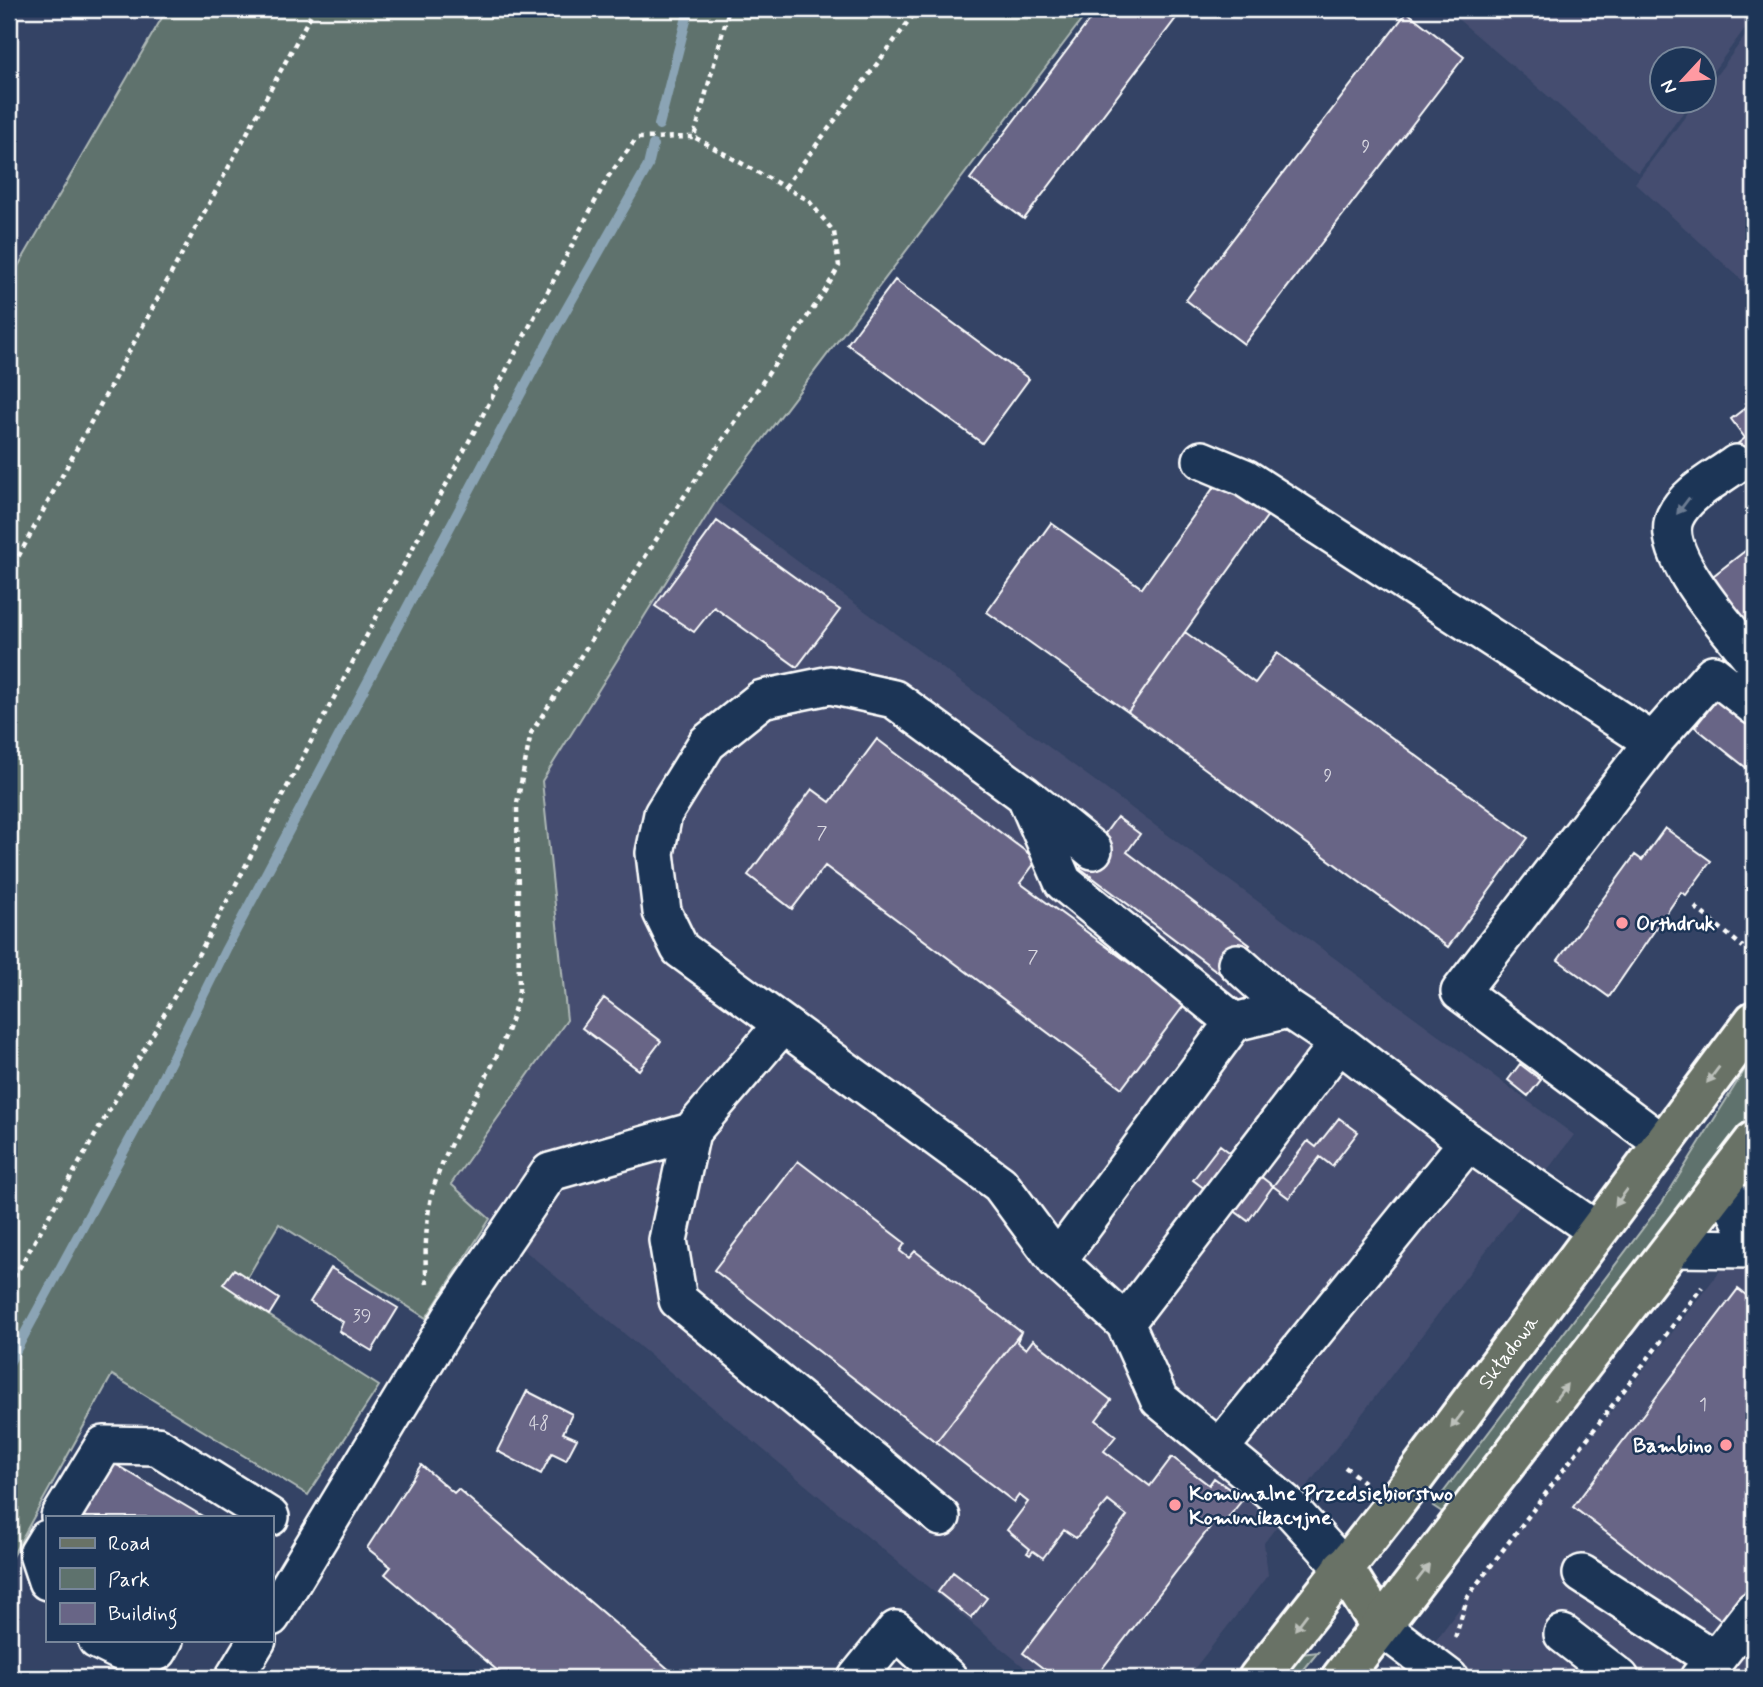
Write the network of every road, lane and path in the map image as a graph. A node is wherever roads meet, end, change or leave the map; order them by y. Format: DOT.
graph roads {
  1 [pos="314,9"];
  2 [pos="729,9"];
  3 [pos="918,9"];
  4 [pos="694,137"];
  5 [pos="785,187"];
  6 [pos="1202,460"];
  7 [pos="1736,464"];
  8 [pos="9,574"];
  9 [pos="1754,660"];
  10 [pos="1754,706"];
  11 [pos="1653,742"];
  12 [pos="1025,795"];
  13 [pos="1093,850"];
  14 [pos="1695,907"];
  15 [pos="1743,947"];
  16 [pos="1237,963"];
  17 [pos="1288,1009"];
  18 [pos="1754,1021"];
  19 [pos="1234,1022"];
  20 [pos="782,1025"];
  21 [pos="1339,1043"];
  22 [pos="691,1132"];
  23 [pos="1754,1141"];
  24 [pos="1468,1142"];
  25 [pos="1661,1142"];
  26 [pos="1722,1183"];
  27 [pos="1597,1231"];
  28 [pos="1747,1245"];
  29 [pos="1672,1248"];
  30 [pos="1057,1261"];
  31 [pos="9,1286"];
  32 [pos="456,1310"];
  33 [pos="1125,1322"];
  34 [pos="1220,1448"];
  35 [pos="234,1508"];
  36 [pos="62,1516"];
  37 [pos="263,1516"];
  38 [pos="941,1517"];
  39 [pos="273,1520"];
  40 [pos="46,1541"];
  41 [pos="314,1546"];
  42 [pos="1343,1567"];
  43 [pos="1582,1574"];
  44 [pos="46,1578"];
  45 [pos="1754,1610"];
  46 [pos="273,1614"];
  47 [pos="1380,1626"];
  48 [pos="1563,1634"];
  49 [pos="101,1642"];
  50 [pos="163,1642"];
  51 [pos="256,1642"];
  52 [pos="1707,1669"];
  53 [pos="1441,1673"];
  54 [pos="234,1678"];
  55 [pos="857,1678"];
  56 [pos="948,1678"];
  57 [pos="1258,1678"];
  58 [pos="1342,1678"];
  59 [pos="1620,1678"];
  1 -- 8 [label="path"];
  2 -- 4 [label="path"];
  3 -- 5 [label="path"];
  4 -- 5 [label="path"];
  4 -- 31 [label="path"];
  5 -- 32 [label="path"];
  6 -- 11 [label="street"];
  7 -- 9 [label="street, one-way"];
  10 -- 11 [label="street"];
  11 -- 25 [label="street"];
  12 -- 13 [label="street"];
  12 -- 19 [label="street"];
  12 -- 20 [label="street"];
  14 -- 15 [label="path"];
  16 -- 17 [label="street"];
  17 -- 19 [label="street"];
  17 -- 21 [label="street"];
  18 -- 25 [label="main road, Składowa, one-way"];
  19 -- 30 [label="street"];
  20 -- 22 [label="street"];
  20 -- 30 [label="street"];
  21 -- 24 [label="street"];
  21 -- 33 [label="street"];
  22 -- 32 [label="street"];
  22 -- 38 [label="street"];
  23 -- 26 [label="main road"];
  24 -- 27 [label="street"];
  24 -- 34 [label="street"];
  25 -- 27 [label="main road, Składowa, one-way"];
  26 -- 28 [label="street"];
  26 -- 29 [label="main road"];
  27 -- 42 [label="main road, Składowa, one-way"];
  28 -- 29 [label="street"];
  28 -- 53 [label="path"];
  47 -- 29 [label="main road, one-way"];
  30 -- 33 [label="street"];
  32 -- 41 [label="street"];
  33 -- 34 [label="street"];
  34 -- 42 [label="street"];
  35 -- 36 [label="street"];
  35 -- 37 [label="street"];
  39 -- 41 [label="street"];
  40 -- 44 [label="street"];
  41 -- 46 [label="street"];
  42 -- 47 [label="main road"];
  42 -- 57 [label="main road, Składowa, one-way"];
  43 -- 52 [label="street"];
  45 -- 52 [label="street"];
  47 -- 53 [label="street"];
  47 -- 58 [label="main road"];
  48 -- 59 [label="street"];
  49 -- 50 [label="street"];
  51 -- 54 [label="street"];
  55 -- 56 [label="street"];
}
